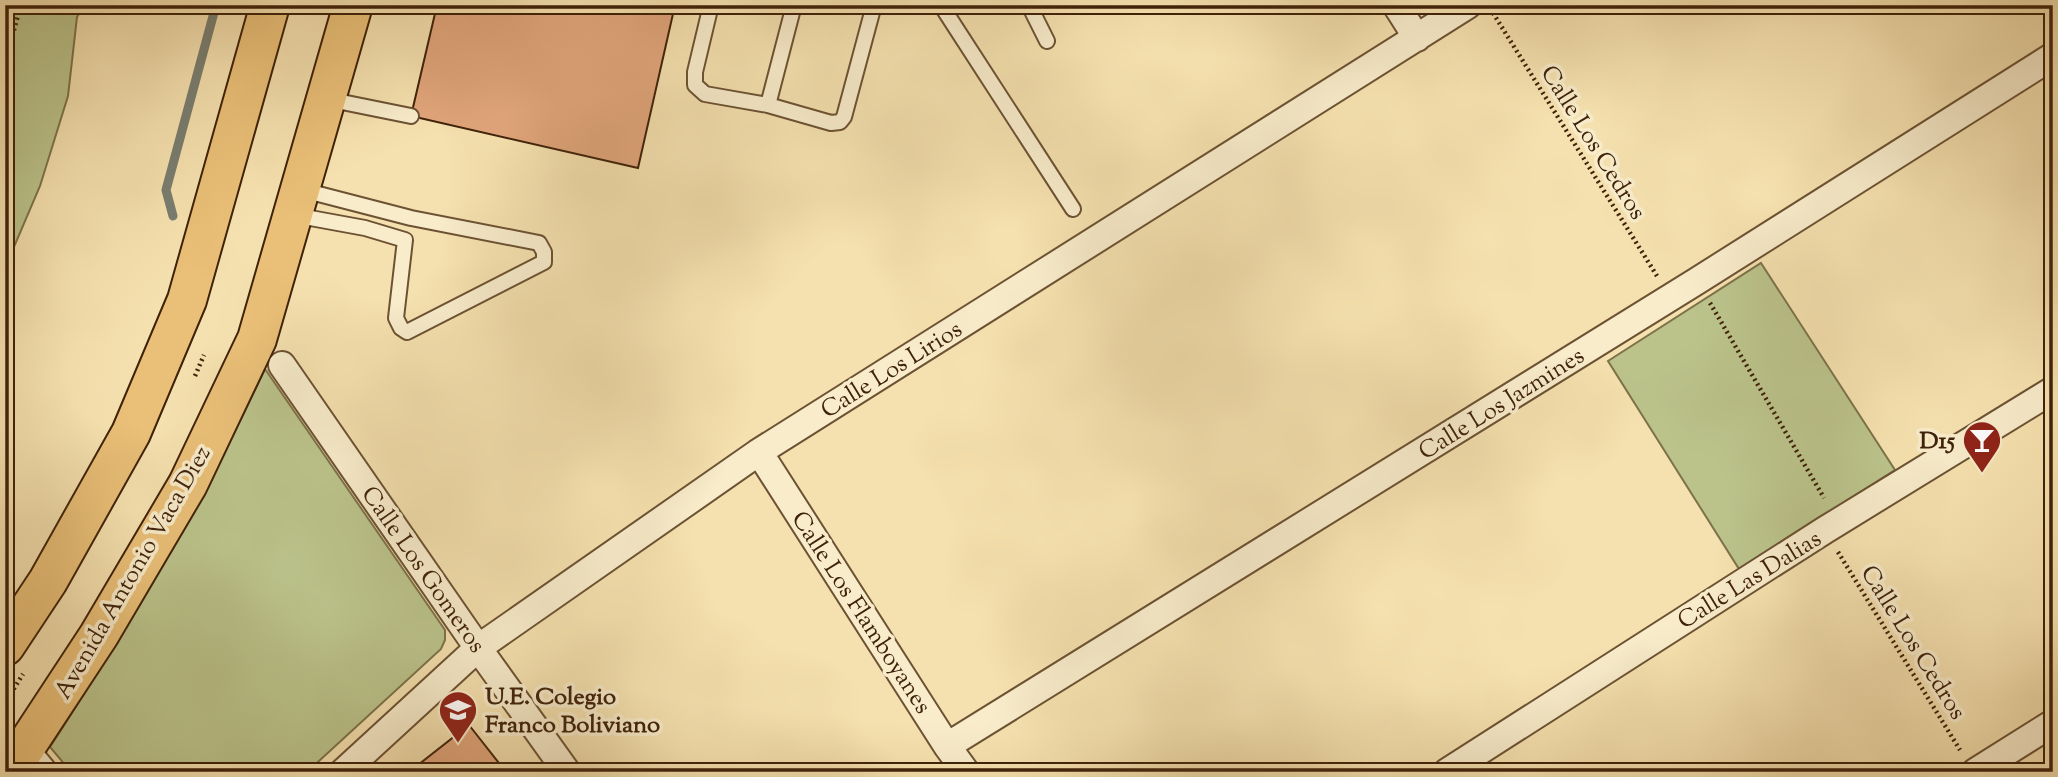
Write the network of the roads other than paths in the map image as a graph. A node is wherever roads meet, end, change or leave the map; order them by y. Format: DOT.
graph roads {
  1 [pos="270,5"];
  2 [pos="353,5"];
  3 [pos="711,5"];
  4 [pos="794,5"];
  5 [pos="874,5"];
  6 [pos="941,5"];
  7 [pos="1030,5"];
  8 [pos="1396,5"];
  9 [pos="1468,5"];
  10 [pos="1417,38"];
  11 [pos="1047,41"];
  12 [pos="2053,56"];
  13 [pos="326,99"];
  14 [pos="768,105"];
  15 [pos="411,116"];
  16 [pos="296,202"];
  17 [pos="1073,209"];
  18 [pos="411,218"];
  19 [pos="405,240"];
  20 [pos="282,365"];
  21 [pos="2053,390"];
  22 [pos="759,452"];
  23 [pos="5,646"];
  24 [pos="478,648"];
  25 [pos="2053,723"];
  26 [pos="947,746"];
  27 [pos="26,764"];
  28 [pos="1971,766"];
  29 [pos="343,772"];
  30 [pos="567,772"];
  31 [pos="966,772"];
  32 [pos="1447,772"];
  1 -- 23 [label="highway"];
  2 -- 13 [label="highway, Avenida Antonio Vaca Diez"];
  3 -- 14 [label="lane"];
  4 -- 14 [label="lane"];
  5 -- 14 [label="lane"];
  6 -- 17 [label="lane"];
  7 -- 11 [label="lane"];
  8 -- 10 [label="street"];
  9 -- 10 [label="street, Calle Los Lirios"];
  10 -- 22 [label="street, Calle Los Lirios"];
  12 -- 26 [label="street, Calle Los Jazmines"];
  13 -- 15 [label="lane"];
  13 -- 16 [label="highway, Avenida Antonio Vaca Diez"];
  16 -- 18 [label="lane"];
  16 -- 19 [label="lane"];
  16 -- 27 [label="highway, Avenida Antonio Vaca Diez"];
  18 -- 19 [label="lane"];
  18 -- 19 [label="lane"];
  20 -- 24 [label="street, Calle Los Gomeros"];
  21 -- 32 [label="street, Calle Las Dalias"];
  22 -- 24 [label="street, Calle Los Lirios"];
  22 -- 26 [label="street, Calle Los Flamboyanes"];
  24 -- 29 [label="street, Calle Los Lirios"];
  24 -- 30 [label="street, Calle Los Gomeros"];
  25 -- 28 [label="street"];
  26 -- 31 [label="street, Calle Los Flamboyanes"];
}
